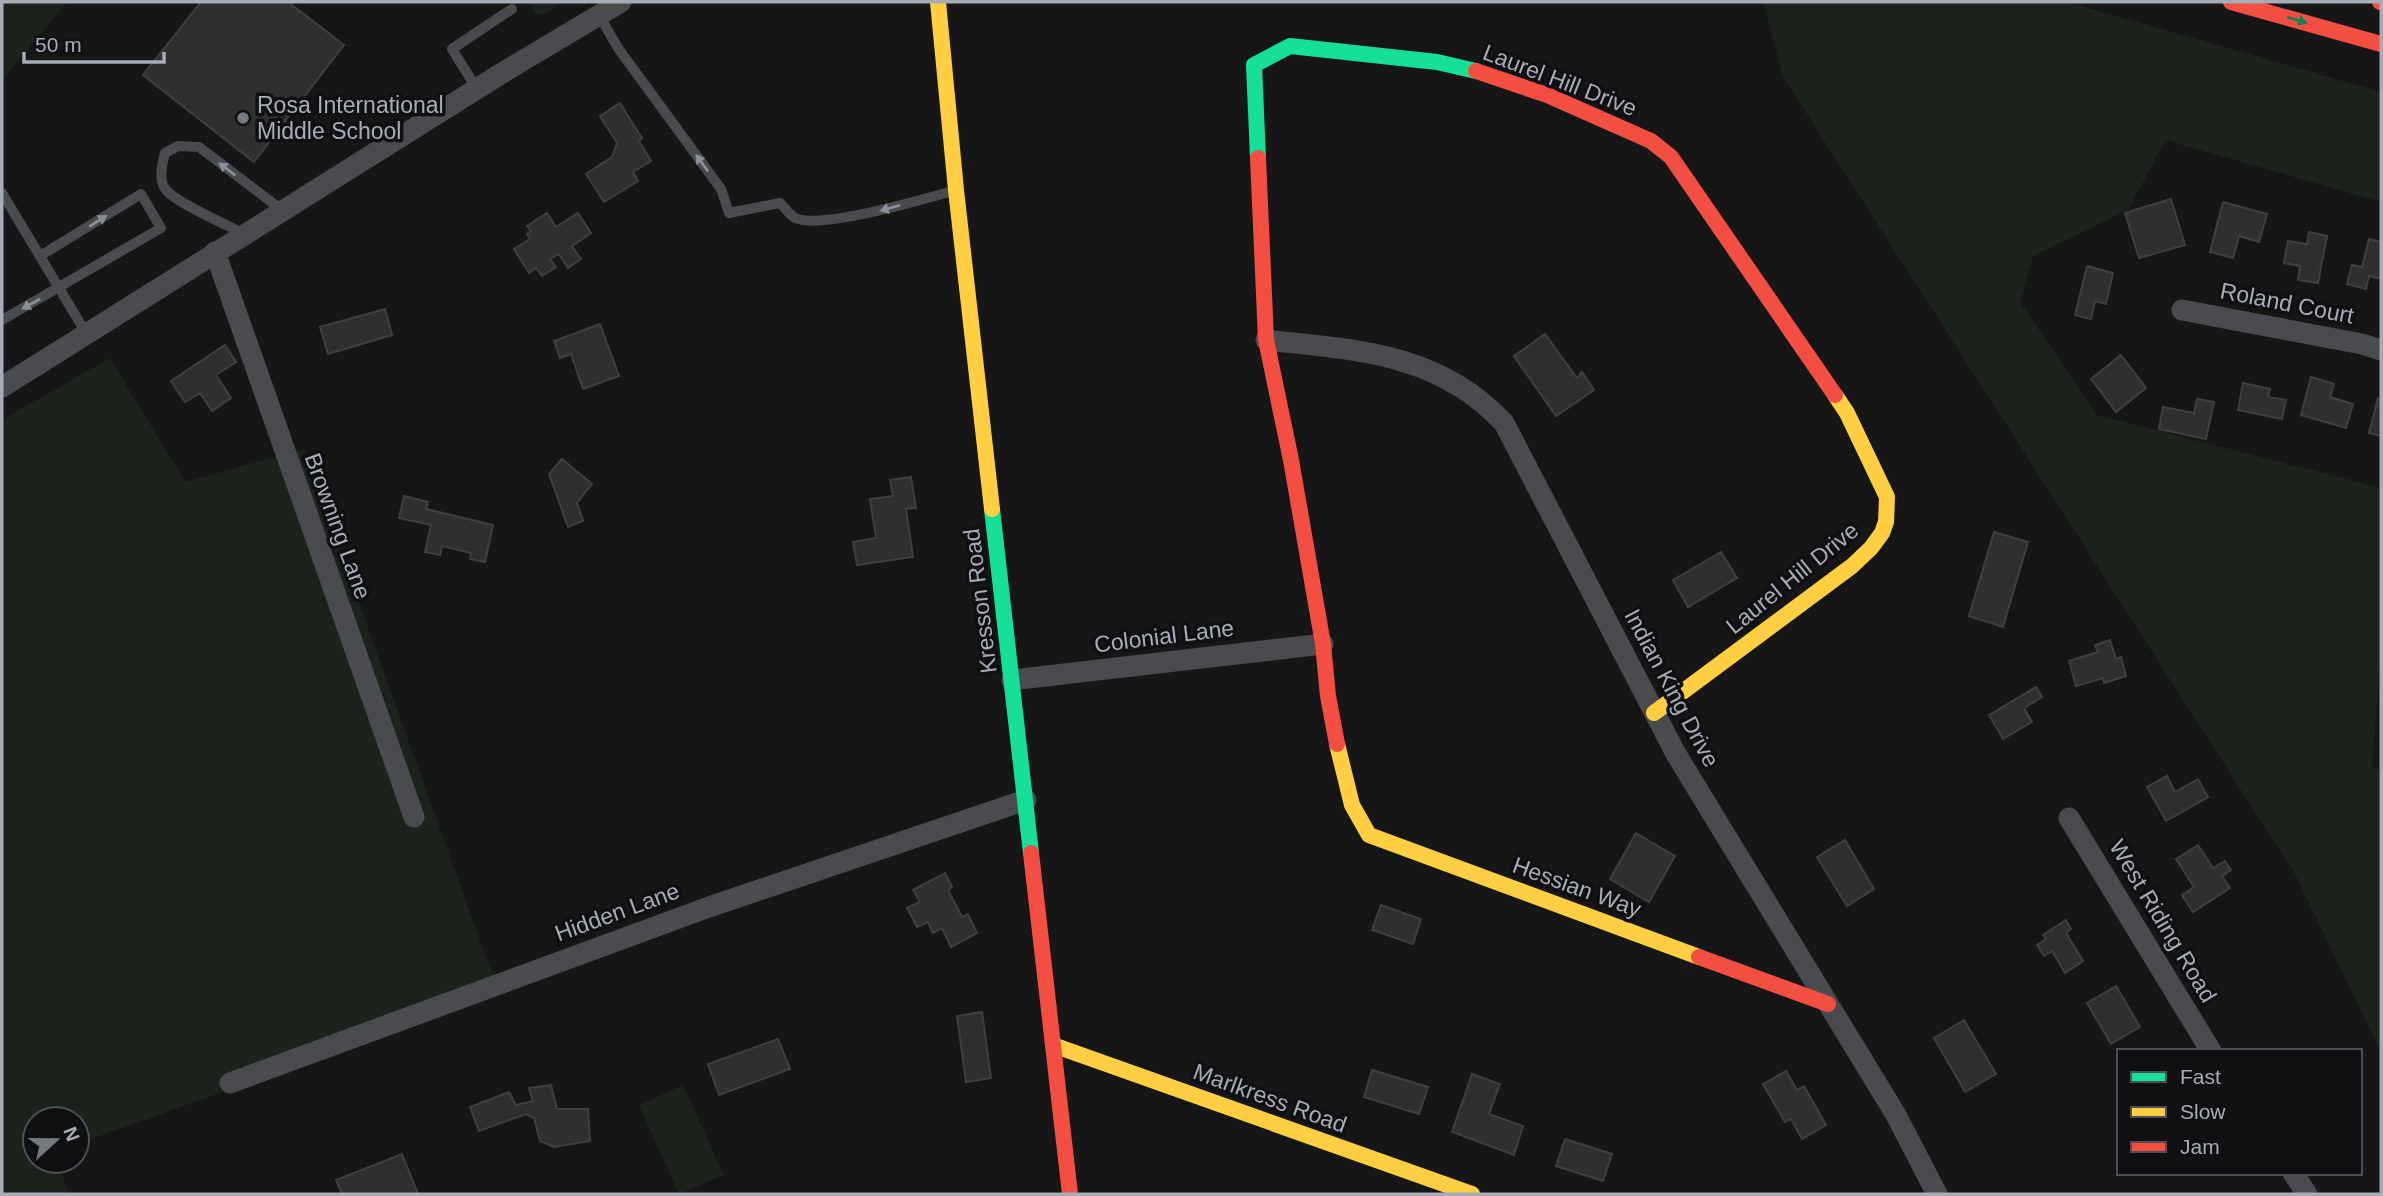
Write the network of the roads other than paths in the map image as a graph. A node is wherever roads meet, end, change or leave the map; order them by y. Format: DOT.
graph roads {
  1 [pos="621,2"];
  2 [pos="939,2"];
  3 [pos="2231,2"];
  4 [pos="512,9"];
  5 [pos="598,14"];
  6 [pos="2381,44"];
  7 [pos="477,89"];
  8 [pos="956,190"];
  9 [pos="2,193"];
  10 [pos="282,210"];
  11 [pos="244,234"];
  12 [pos="215,252"];
  13 [pos="40,256"];
  14 [pos="60,288"];
  15 [pos="2182,310"];
  16 [pos="2,320"];
  17 [pos="86,333"];
  18 [pos="1266,340"];
  19 [pos="2381,350"];
  20 [pos="2,387"];
  21 [pos="1323,644"];
  22 [pos="1012,680"];
  23 [pos="1654,713"];
  24 [pos="1344,779"];
  25 [pos="1026,800"];
  26 [pos="414,817"];
  27 [pos="2069,818"];
  28 [pos="1828,1003"];
  29 [pos="1052,1045"];
  30 [pos="2210,1049"];
  31 [pos="230,1083"];
  32 [pos="2294,1175"];
  33 [pos="1070,1194"];
  34 [pos="1472,1194"];
  35 [pos="1937,1194"];
  36 [pos="2307,1194"];
  1 -- 5 [label="street"];
  2 -- 8 [label="main road, Kresson Road"];
  3 -- 6 [label="main road, one-way"];
  4 -- 7 [label="lane"];
  5 -- 7 [label="street"];
  8 -- 5 [label="lane, one-way"];
  7 -- 10 [label="street"];
  8 -- 22 [label="main road, Kresson Road"];
  9 -- 13 [label="lane"];
  10 -- 11 [label="street"];
  10 -- 11 [label="lane, one-way"];
  11 -- 12 [label="street"];
  12 -- 17 [label="street"];
  12 -- 26 [label="street, Browning Lane"];
  13 -- 14 [label="lane"];
  13 -- 14 [label="lane, one-way"];
  14 -- 16 [label="lane, one-way"];
  14 -- 17 [label="lane"];
  15 -- 19 [label="street, Roland Court"];
  17 -- 20 [label="street"];
  18 -- 21 [label="main road, Laurel Hill Drive"];
  18 -- 23 [label="street, Indian King Drive"];
  18 -- 23 [label="main road, Laurel Hill Drive"];
  21 -- 22 [label="street, Colonial Lane"];
  21 -- 24 [label="main road, Laurel Hill Drive"];
  22 -- 25 [label="main road, Kresson Road"];
  23 -- 28 [label="street, Indian King Drive"];
  24 -- 28 [label="main road, Hessian Way"];
  25 -- 29 [label="main road, Kresson Road"];
  25 -- 31 [label="street, Hidden Lane"];
  27 -- 30 [label="street, West Riding Road"];
  28 -- 35 [label="street, Indian King Drive"];
  29 -- 33 [label="main road, Kresson Road"];
  29 -- 34 [label="main road, Marlkress Road"];
  32 -- 36 [label="street"];
}
